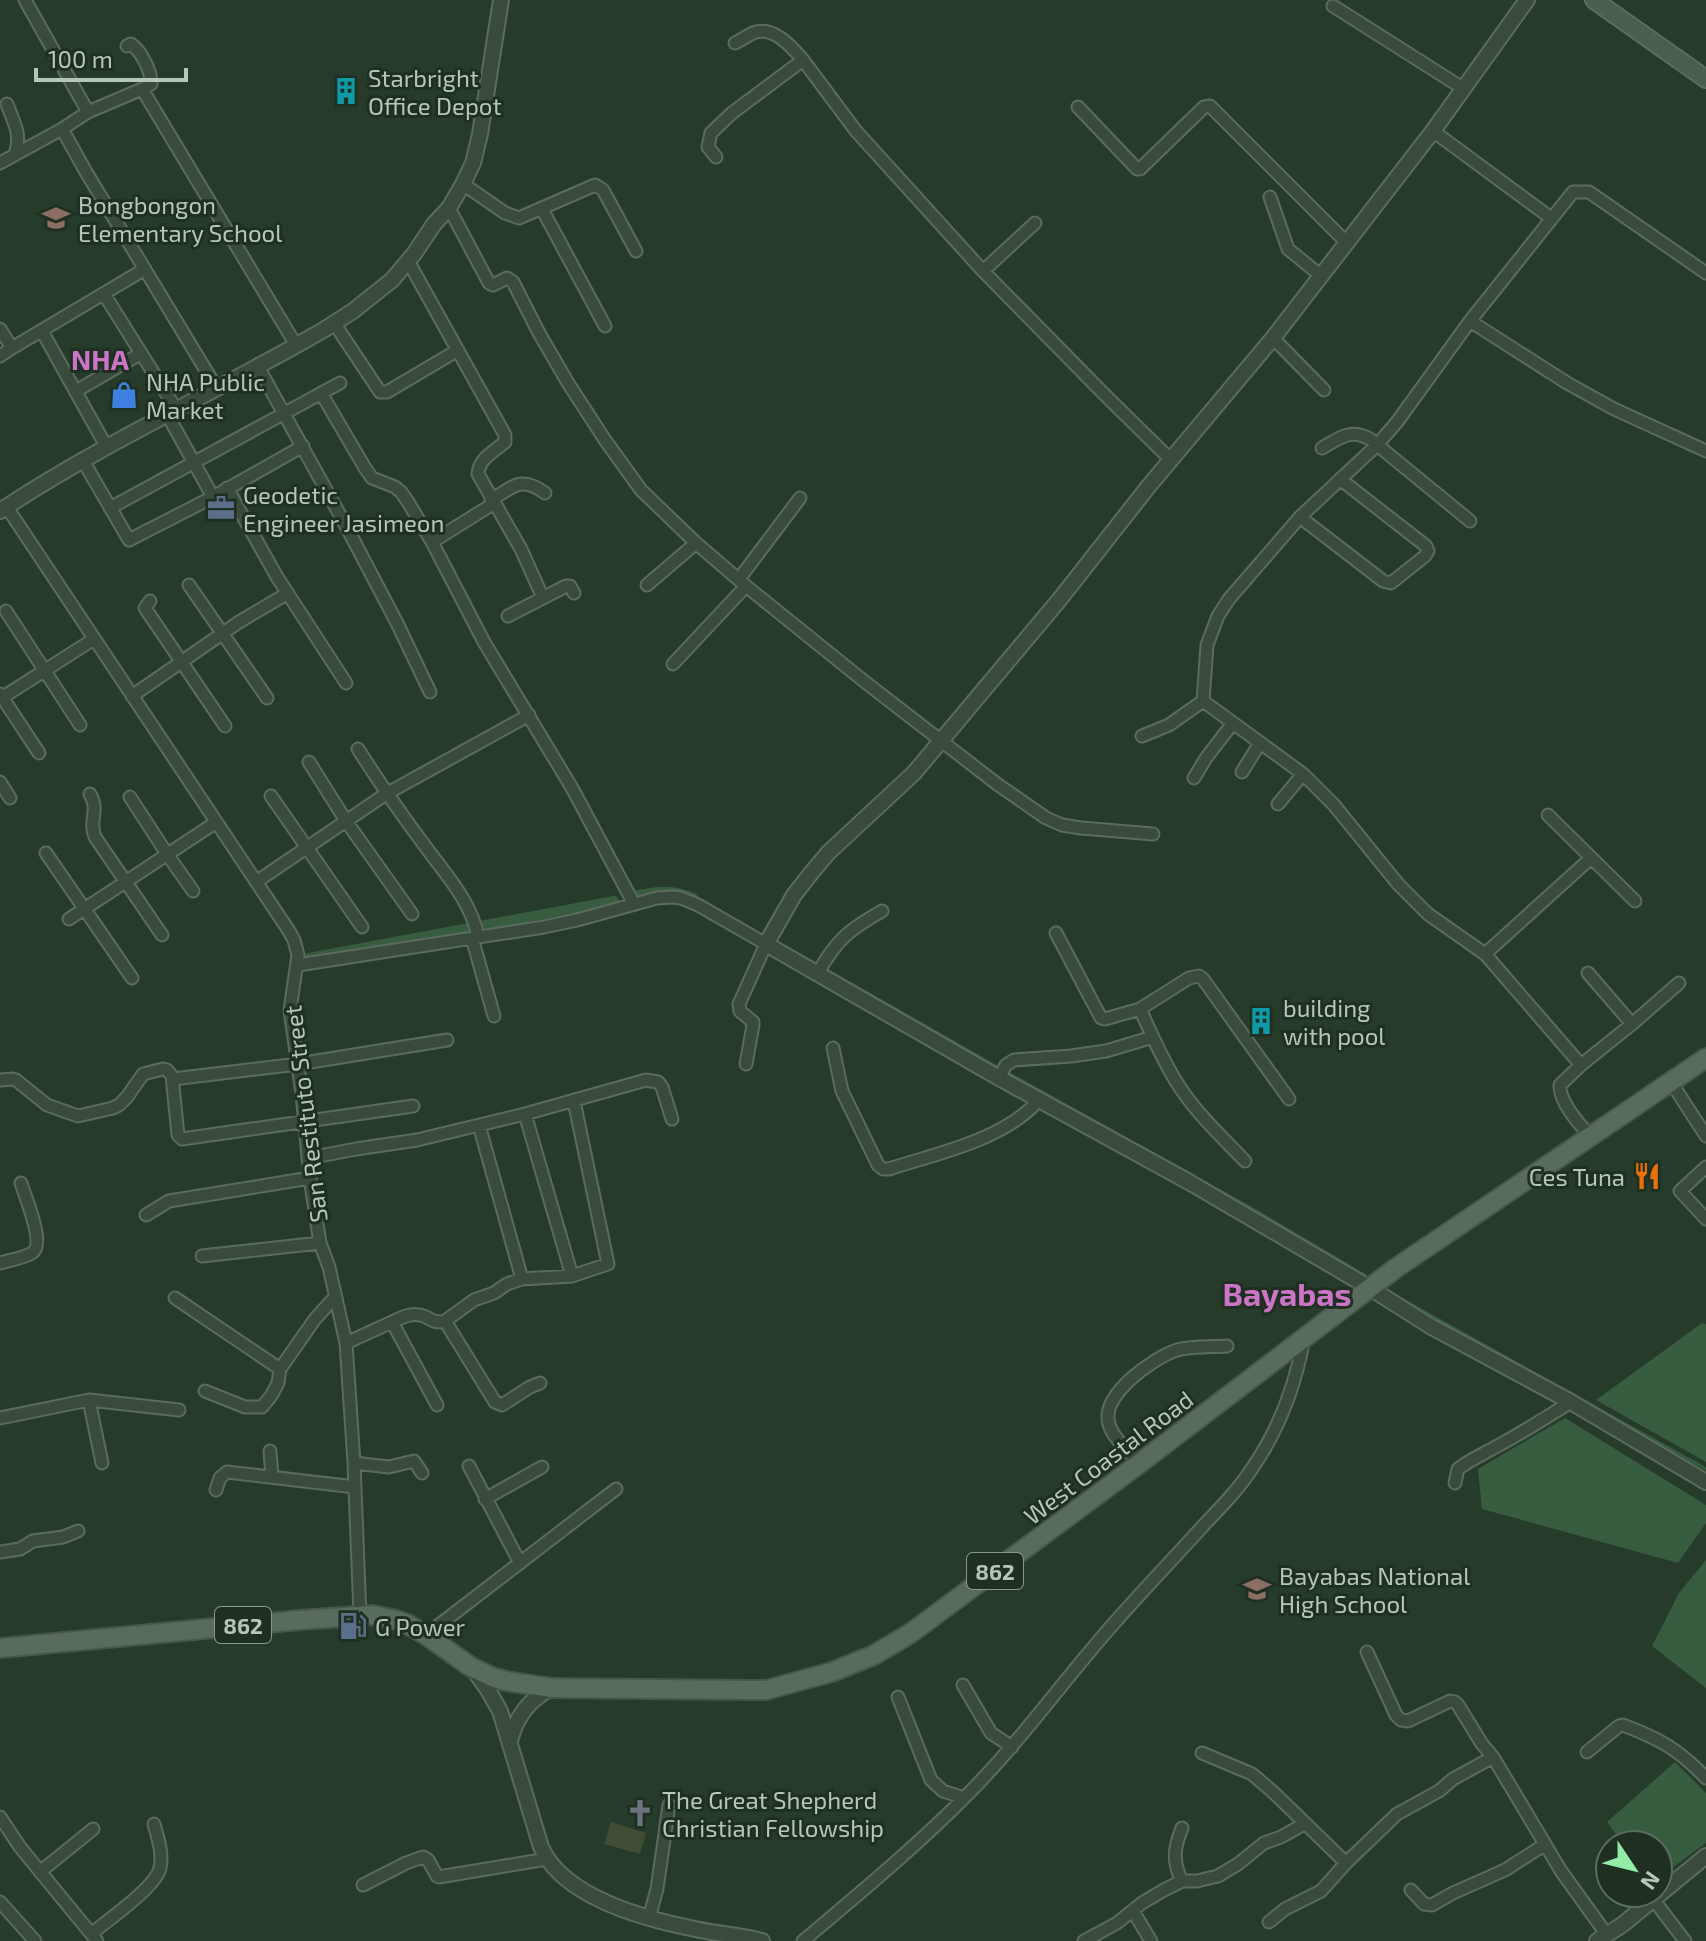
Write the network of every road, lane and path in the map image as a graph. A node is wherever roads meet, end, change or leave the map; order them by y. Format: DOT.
graph roads {
  1 [pos="25,0"];
  2 [pos="501,0"];
  3 [pos="1527,0"];
  4 [pos="1594,0"];
  5 [pos="1333,6"];
  6 [pos="735,43"];
  7 [pos="127,46"];
  8 [pos="803,60"];
  9 [pos="1706,79"];
  10 [pos="142,89"];
  11 [pos="1464,89"];
  12 [pos="7,104"];
  13 [pos="1078,107"];
  14 [pos="88,112"];
  15 [pos="62,129"];
  16 [pos="1433,131"];
  17 [pos="15,154"];
  18 [pos="716,157"];
  19 [pos="0,163"];
  20 [pos="463,184"];
  21 [pos="1270,197"];
  22 [pos="449,208"];
  23 [pos="542,209"];
  24 [pos="1551,218"];
  25 [pos="1035,223"];
  26 [pos="1346,242"];
  27 [pos="636,251"];
  28 [pos="408,261"];
  29 [pos="145,269"];
  30 [pos="983,271"];
  31 [pos="1706,273"];
  32 [pos="1320,275"];
  33 [pos="104,294"];
  34 [pos="1470,321"];
  35 [pos="334,323"];
  36 [pos="605,326"];
  37 [pos="0,329"];
  38 [pos="42,331"];
  39 [pos="1273,338"];
  40 [pos="296,345"];
  41 [pos="12,348"];
  42 [pos="458,350"];
  43 [pos="140,354"];
  44 [pos="0,356"];
  45 [pos="257,365"];
  46 [pos="340,383"];
  47 [pos="216,387"];
  48 [pos="1324,390"];
  49 [pos="76,391"];
  50 [pos="321,393"];
  51 [pos="172,411"];
  52 [pos="284,414"];
  53 [pos="1377,445"];
  54 [pos="106,446"];
  55 [pos="303,446"];
  56 [pos="1322,448"];
  57 [pos="1706,451"];
  58 [pos="82,459"];
  59 [pos="1171,460"];
  60 [pos="193,461"];
  61 [pos="1340,479"];
  62 [pos="227,488"];
  63 [pos="545,493"];
  64 [pos="213,497"];
  65 [pos="800,498"];
  66 [pos="492,502"];
  67 [pos="110,508"];
  68 [pos="3,509"];
  69 [pos="1300,517"];
  70 [pos="1470,521"];
  71 [pos="432,542"];
  72 [pos="696,543"];
  73 [pos="742,583"];
  74 [pos="189,585"];
  75 [pos="647,585"];
  76 [pos="288,593"];
  77 [pos="574,593"];
  78 [pos="543,598"];
  79 [pos="150,601"];
  80 [pos="6,611"];
  81 [pos="508,616"];
  82 [pos="222,634"];
  83 [pos="94,639"];
  84 [pos="182,663"];
  85 [pos="673,664"];
  86 [pos="45,670"];
  87 [pos="346,683"];
  88 [pos="430,692"];
  89 [pos="132,696"];
  90 [pos="1,697"];
  91 [pos="267,698"];
  92 [pos="1203,701"];
  93 [pos="529,715"];
  94 [pos="1233,723"];
  95 [pos="80,725"];
  96 [pos="225,726"];
  97 [pos="1142,736"];
  98 [pos="941,740"];
  99 [pos="1260,743"];
  100 [pos="358,749"];
  101 [pos="39,753"];
  102 [pos="309,762"];
  103 [pos="1242,772"];
  104 [pos="1303,774"];
  105 [pos="1194,778"];
  106 [pos="0,782"];
  107 [pos="90,794"];
  108 [pos="386,794"];
  109 [pos="271,796"];
  110 [pos="130,797"];
  111 [pos="10,798"];
  112 [pos="1278,804"];
  113 [pos="1548,815"];
  114 [pos="346,821"];
  115 [pos="215,823"];
  116 [pos="1153,834"];
  117 [pos="307,848"];
  118 [pos="46,853"];
  119 [pos="167,854"];
  120 [pos="1591,858"];
  121 [pos="125,881"];
  122 [pos="256,882"];
  123 [pos="193,891"];
  124 [pos="1635,901"];
  125 [pos="634,904"];
  126 [pos="86,909"];
  127 [pos="882,911"];
  128 [pos="412,914"];
  129 [pos="69,919"];
  130 [pos="362,927"];
  131 [pos="476,933"];
  132 [pos="1056,933"];
  133 [pos="162,935"];
  134 [pos="766,944"];
  135 [pos="1485,954"];
  136 [pos="298,965"];
  137 [pos="821,968"];
  138 [pos="1588,973"];
  139 [pos="132,978"];
  140 [pos="1679,983"];
  141 [pos="1140,1009"];
  142 [pos="494,1016"];
  143 [pos="1632,1024"];
  144 [pos="1153,1037"];
  145 [pos="447,1040"];
  146 [pos="833,1048"];
  147 [pos="1706,1058"];
  148 [pos="298,1064"];
  149 [pos="746,1064"];
  150 [pos="1581,1065"];
  151 [pos="1002,1072"];
  152 [pos="173,1079"];
  153 [pos="0,1080"];
  154 [pos="1671,1082"];
  155 [pos="1289,1099"];
  156 [pos="1039,1100"];
  157 [pos="574,1101"];
  158 [pos="413,1106"];
  159 [pos="525,1114"];
  160 [pos="672,1119"];
  161 [pos="305,1121"];
  162 [pos="479,1125"];
  163 [pos="1591,1136"];
  164 [pos="1706,1136"];
  165 [pos="309,1158"];
  166 [pos="1245,1161"];
  167 [pos="1706,1167"];
  168 [pos="310,1178"];
  169 [pos="21,1183"];
  170 [pos="146,1215"];
  171 [pos="1706,1219"];
  172 [pos="320,1243"];
  173 [pos="202,1256"];
  174 [pos="0,1263"];
  175 [pos="572,1276"];
  176 [pos="522,1279"];
  177 [pos="1370,1288"];
  178 [pos="335,1297"];
  179 [pos="175,1298"];
  180 [pos="445,1321"];
  181 [pos="392,1322"];
  182 [pos="1304,1338"];
  183 [pos="346,1343"];
  184 [pos="1227,1346"];
  185 [pos="280,1369"];
  186 [pos="540,1383"];
  187 [pos="205,1391"];
  188 [pos="89,1400"];
  189 [pos="1571,1402"];
  190 [pos="437,1405"];
  191 [pos="179,1410"];
  192 [pos="0,1418"];
  193 [pos="270,1451"];
  194 [pos="102,1463"];
  195 [pos="354,1463"];
  196 [pos="1140,1463"];
  197 [pos="469,1466"];
  198 [pos="542,1467"];
  199 [pos="422,1473"];
  200 [pos="272,1477"];
  201 [pos="1706,1482"];
  202 [pos="1455,1483"];
  203 [pos="355,1487"];
  204 [pos="616,1489"];
  205 [pos="216,1490"];
  206 [pos="485,1499"];
  207 [pos="78,1531"];
  208 [pos="0,1552"];
  209 [pos="520,1563"];
  210 [pos="360,1615"];
  211 [pos="426,1635"];
  212 [pos="0,1648"];
  213 [pos="1367,1652"];
  214 [pos="471,1667"];
  215 [pos="963,1685"];
  216 [pos="552,1688"];
  217 [pos="898,1697"];
  218 [pos="510,1741"];
  219 [pos="1012,1747"];
  220 [pos="1587,1752"];
  221 [pos="1202,1753"];
  222 [pos="1493,1757"];
  223 [pos="1706,1778"];
  224 [pos="964,1798"];
  225 [pos="669,1805"];
  226 [pos="0,1817"];
  227 [pos="154,1824"];
  228 [pos="1304,1824"];
  229 [pos="1182,1828"];
  230 [pos="93,1829"];
  231 [pos="1544,1845"];
  232 [pos="1706,1856"];
  233 [pos="547,1859"];
  234 [pos="1346,1863"];
  235 [pos="40,1872"];
  236 [pos="1182,1881"];
  237 [pos="1674,1882"];
  238 [pos="363,1885"];
  239 [pos="1411,1890"];
  240 [pos="0,1902"];
  241 [pos="1642,1909"];
  242 [pos="1660,1909"];
  243 [pos="1133,1911"];
  244 [pos="649,1918"];
  245 [pos="1269,1922"];
  246 [pos="1611,1937"];
  247 [pos="94,1938"];
  248 [pos="1683,1940"];
  249 [pos="35,1941"];
  250 [pos="762,1941"];
  251 [pos="803,1941"];
  252 [pos="1084,1941"];
  253 [pos="1151,1941"];
  1 -- 14 [label="street"];
  2 -- 20 [label="street"];
  3 -- 11 [label="street"];
  4 -- 9 [label="main road"];
  5 -- 11 [label="street"];
  6 -- 8 [label="street"];
  7 -- 10 [label="street"];
  8 -- 18 [label="street"];
  8 -- 30 [label="street"];
  10 -- 14 [label="street"];
  10 -- 40 [label="street"];
  11 -- 16 [label="street"];
  12 -- 17 [label="street"];
  13 -- 26 [label="street"];
  14 -- 15 [label="street"];
  15 -- 17 [label="street"];
  15 -- 29 [label="street"];
  16 -- 24 [label="street"];
  16 -- 26 [label="street"];
  17 -- 19 [label="street"];
  20 -- 22 [label="street"];
  20 -- 23 [label="street"];
  21 -- 32 [label="street"];
  22 -- 28 [label="street"];
  22 -- 72 [label="street"];
  23 -- 27 [label="street"];
  23 -- 36 [label="street"];
  24 -- 31 [label="street"];
  24 -- 34 [label="street"];
  25 -- 30 [label="street"];
  26 -- 32 [label="street"];
  28 -- 35 [label="street"];
  28 -- 42 [label="street"];
  29 -- 33 [label="street"];
  29 -- 47 [label="street"];
  30 -- 59 [label="street"];
  32 -- 39 [label="street"];
  33 -- 38 [label="street"];
  33 -- 43 [label="street"];
  34 -- 53 [label="street"];
  34 -- 57 [label="street"];
  35 -- 40 [label="street"];
  35 -- 42 [label="street"];
  37 -- 41 [label="street"];
  38 -- 41 [label="street"];
  38 -- 49 [label="street"];
  39 -- 48 [label="street"];
  39 -- 59 [label="street"];
  40 -- 45 [label="street"];
  41 -- 44 [label="street"];
  42 -- 66 [label="street"];
  43 -- 49 [label="street"];
  43 -- 51 [label="street"];
  45 -- 47 [label="street"];
  45 -- 52 [label="street"];
  46 -- 50 [label="street"];
  47 -- 51 [label="street"];
  49 -- 54 [label="street"];
  50 -- 52 [label="street"];
  50 -- 71 [label="street"];
  51 -- 54 [label="street"];
  51 -- 60 [label="street"];
  52 -- 55 [label="street"];
  52 -- 60 [label="street"];
  53 -- 56 [label="street"];
  53 -- 61 [label="street"];
  53 -- 70 [label="street"];
  54 -- 58 [label="street"];
  55 -- 62 [label="street"];
  55 -- 88 [label="street"];
  58 -- 67 [label="street"];
  58 -- 68 [label="street"];
  59 -- 98 [label="street"];
  60 -- 64 [label="street"];
  60 -- 67 [label="street"];
  61 -- 69 [label="street"];
  61 -- 69 [label="street"];
  62 -- 64 [label="street"];
  62 -- 76 [label="street"];
  63 -- 66 [label="street"];
  64 -- 67 [label="street"];
  65 -- 73 [label="street"];
  66 -- 71 [label="street"];
  66 -- 78 [label="street"];
  68 -- 83 [label="street, San Restituto Street"];
  69 -- 92 [label="street"];
  71 -- 93 [label="street"];
  72 -- 73 [label="street"];
  72 -- 75 [label="street"];
  73 -- 85 [label="street"];
  73 -- 98 [label="street"];
  74 -- 82 [label="street"];
  76 -- 82 [label="street"];
  76 -- 87 [label="street"];
  77 -- 78 [label="street"];
  78 -- 81 [label="street"];
  79 -- 84 [label="street"];
  80 -- 86 [label="street"];
  82 -- 84 [label="street"];
  82 -- 91 [label="street"];
  83 -- 86 [label="street"];
  83 -- 89 [label="street, San Restituto Street"];
  84 -- 89 [label="street"];
  84 -- 96 [label="street"];
  86 -- 90 [label="street"];
  86 -- 95 [label="street"];
  89 -- 115 [label="street, San Restituto Street"];
  90 -- 101 [label="street"];
  92 -- 94 [label="street"];
  92 -- 97 [label="street"];
  93 -- 108 [label="street"];
  93 -- 125 [label="street"];
  94 -- 99 [label="street"];
  94 -- 105 [label="street"];
  98 -- 116 [label="street"];
  98 -- 134 [label="street"];
  99 -- 103 [label="street"];
  99 -- 104 [label="street"];
  100 -- 108 [label="street"];
  102 -- 114 [label="street"];
  104 -- 112 [label="street"];
  104 -- 135 [label="street"];
  106 -- 111 [label="street"];
  107 -- 121 [label="street"];
  108 -- 114 [label="street"];
  108 -- 131 [label="street"];
  109 -- 117 [label="street"];
  110 -- 119 [label="street"];
  113 -- 120 [label="street"];
  114 -- 117 [label="street"];
  114 -- 128 [label="street"];
  115 -- 119 [label="street"];
  115 -- 122 [label="street, San Restituto Street"];
  117 -- 122 [label="street"];
  117 -- 130 [label="street"];
  118 -- 126 [label="street"];
  119 -- 121 [label="street"];
  119 -- 123 [label="street"];
  120 -- 124 [label="street"];
  120 -- 135 [label="street"];
  121 -- 126 [label="street"];
  121 -- 133 [label="street"];
  122 -- 136 [label="street, San Restituto Street"];
  125 -- 131 [label="street"];
  125 -- 134 [label="street"];
  126 -- 129 [label="street"];
  126 -- 139 [label="street"];
  127 -- 137 [label="street"];
  131 -- 136 [label="street"];
  131 -- 142 [label="street"];
  132 -- 141 [label="street"];
  134 -- 137 [label="street"];
  134 -- 149 [label="street"];
  135 -- 150 [label="street"];
  136 -- 148 [label="street, San Restituto Street"];
  137 -- 151 [label="street"];
  138 -- 143 [label="street"];
  140 -- 143 [label="street"];
  141 -- 144 [label="street"];
  141 -- 155 [label="street"];
  143 -- 150 [label="street"];
  144 -- 151 [label="street"];
  144 -- 166 [label="street"];
  145 -- 148 [label="street"];
  146 -- 156 [label="street"];
  147 -- 154 [label="main road, West Coastal Road / 862"];
  148 -- 152 [label="street"];
  148 -- 161 [label="street, San Restituto Street"];
  150 -- 163 [label="street"];
  151 -- 156 [label="street"];
  152 -- 153 [label="street"];
  152 -- 161 [label="street"];
  154 -- 163 [label="main road, West Coastal Road / 862"];
  154 -- 164 [label="street"];
  156 -- 177 [label="street"];
  157 -- 159 [label="street"];
  157 -- 160 [label="street"];
  157 -- 175 [label="street"];
  158 -- 161 [label="street"];
  159 -- 162 [label="street"];
  159 -- 175 [label="street"];
  161 -- 165 [label="street, San Restituto Street"];
  162 -- 165 [label="street"];
  162 -- 176 [label="street"];
  163 -- 177 [label="main road, West Coastal Road / 862"];
  165 -- 168 [label="street, San Restituto Street"];
  167 -- 171 [label="street"];
  168 -- 170 [label="street"];
  168 -- 172 [label="street, San Restituto Street"];
  169 -- 174 [label="street"];
  172 -- 173 [label="street"];
  172 -- 178 [label="street, San Restituto Street"];
  175 -- 176 [label="street"];
  176 -- 180 [label="street"];
  177 -- 182 [label="main road, West Coastal Road / 862"];
  177 -- 189 [label="street"];
  178 -- 183 [label="street, San Restituto Street"];
  178 -- 185 [label="street"];
  179 -- 185 [label="street"];
  180 -- 181 [label="street"];
  180 -- 186 [label="street"];
  181 -- 183 [label="street"];
  181 -- 190 [label="street"];
  182 -- 196 [label="main road, West Coastal Road / 862"];
  182 -- 219 [label="street"];
  183 -- 195 [label="street, San Restituto Street"];
  184 -- 196 [label="street"];
  185 -- 187 [label="street"];
  188 -- 191 [label="street"];
  188 -- 192 [label="street"];
  188 -- 194 [label="street"];
  189 -- 201 [label="street"];
  189 -- 202 [label="street"];
  193 -- 200 [label="street"];
  195 -- 199 [label="street"];
  195 -- 203 [label="street, San Restituto Street"];
  196 -- 216 [label="main road, West Coastal Road / 862"];
  197 -- 206 [label="street"];
  198 -- 206 [label="street"];
  200 -- 203 [label="street"];
  200 -- 205 [label="street"];
  203 -- 210 [label="street, San Restituto Street"];
  204 -- 209 [label="street"];
  206 -- 209 [label="street"];
  207 -- 208 [label="street"];
  209 -- 211 [label="street"];
  210 -- 211 [label="main road, 862"];
  210 -- 212 [label="main road, 862"];
  211 -- 214 [label="main road, 862"];
  213 -- 222 [label="street"];
  214 -- 216 [label="main road, West Coastal Road / 862"];
  214 -- 218 [label="street"];
  215 -- 219 [label="street"];
  216 -- 218 [label="street"];
  217 -- 224 [label="street"];
  218 -- 233 [label="street"];
  219 -- 224 [label="street"];
  220 -- 223 [label="street"];
  221 -- 228 [label="street"];
  222 -- 231 [label="street"];
  222 -- 234 [label="street"];
  224 -- 251 [label="street"];
  225 -- 244 [label="street"];
  226 -- 235 [label="street"];
  227 -- 247 [label="street"];
  228 -- 234 [label="street"];
  228 -- 236 [label="street"];
  229 -- 236 [label="street"];
  230 -- 235 [label="street"];
  231 -- 239 [label="street"];
  231 -- 246 [label="street"];
  232 -- 237 [label="street"];
  233 -- 238 [label="street"];
  233 -- 244 [label="street"];
  234 -- 245 [label="street"];
  235 -- 247 [label="street"];
  236 -- 243 [label="street"];
  240 -- 249 [label="street"];
  241 -- 246 [label="street"];
  242 -- 248 [label="street"];
  243 -- 252 [label="street"];
  243 -- 253 [label="street"];
  244 -- 250 [label="street"];
}
